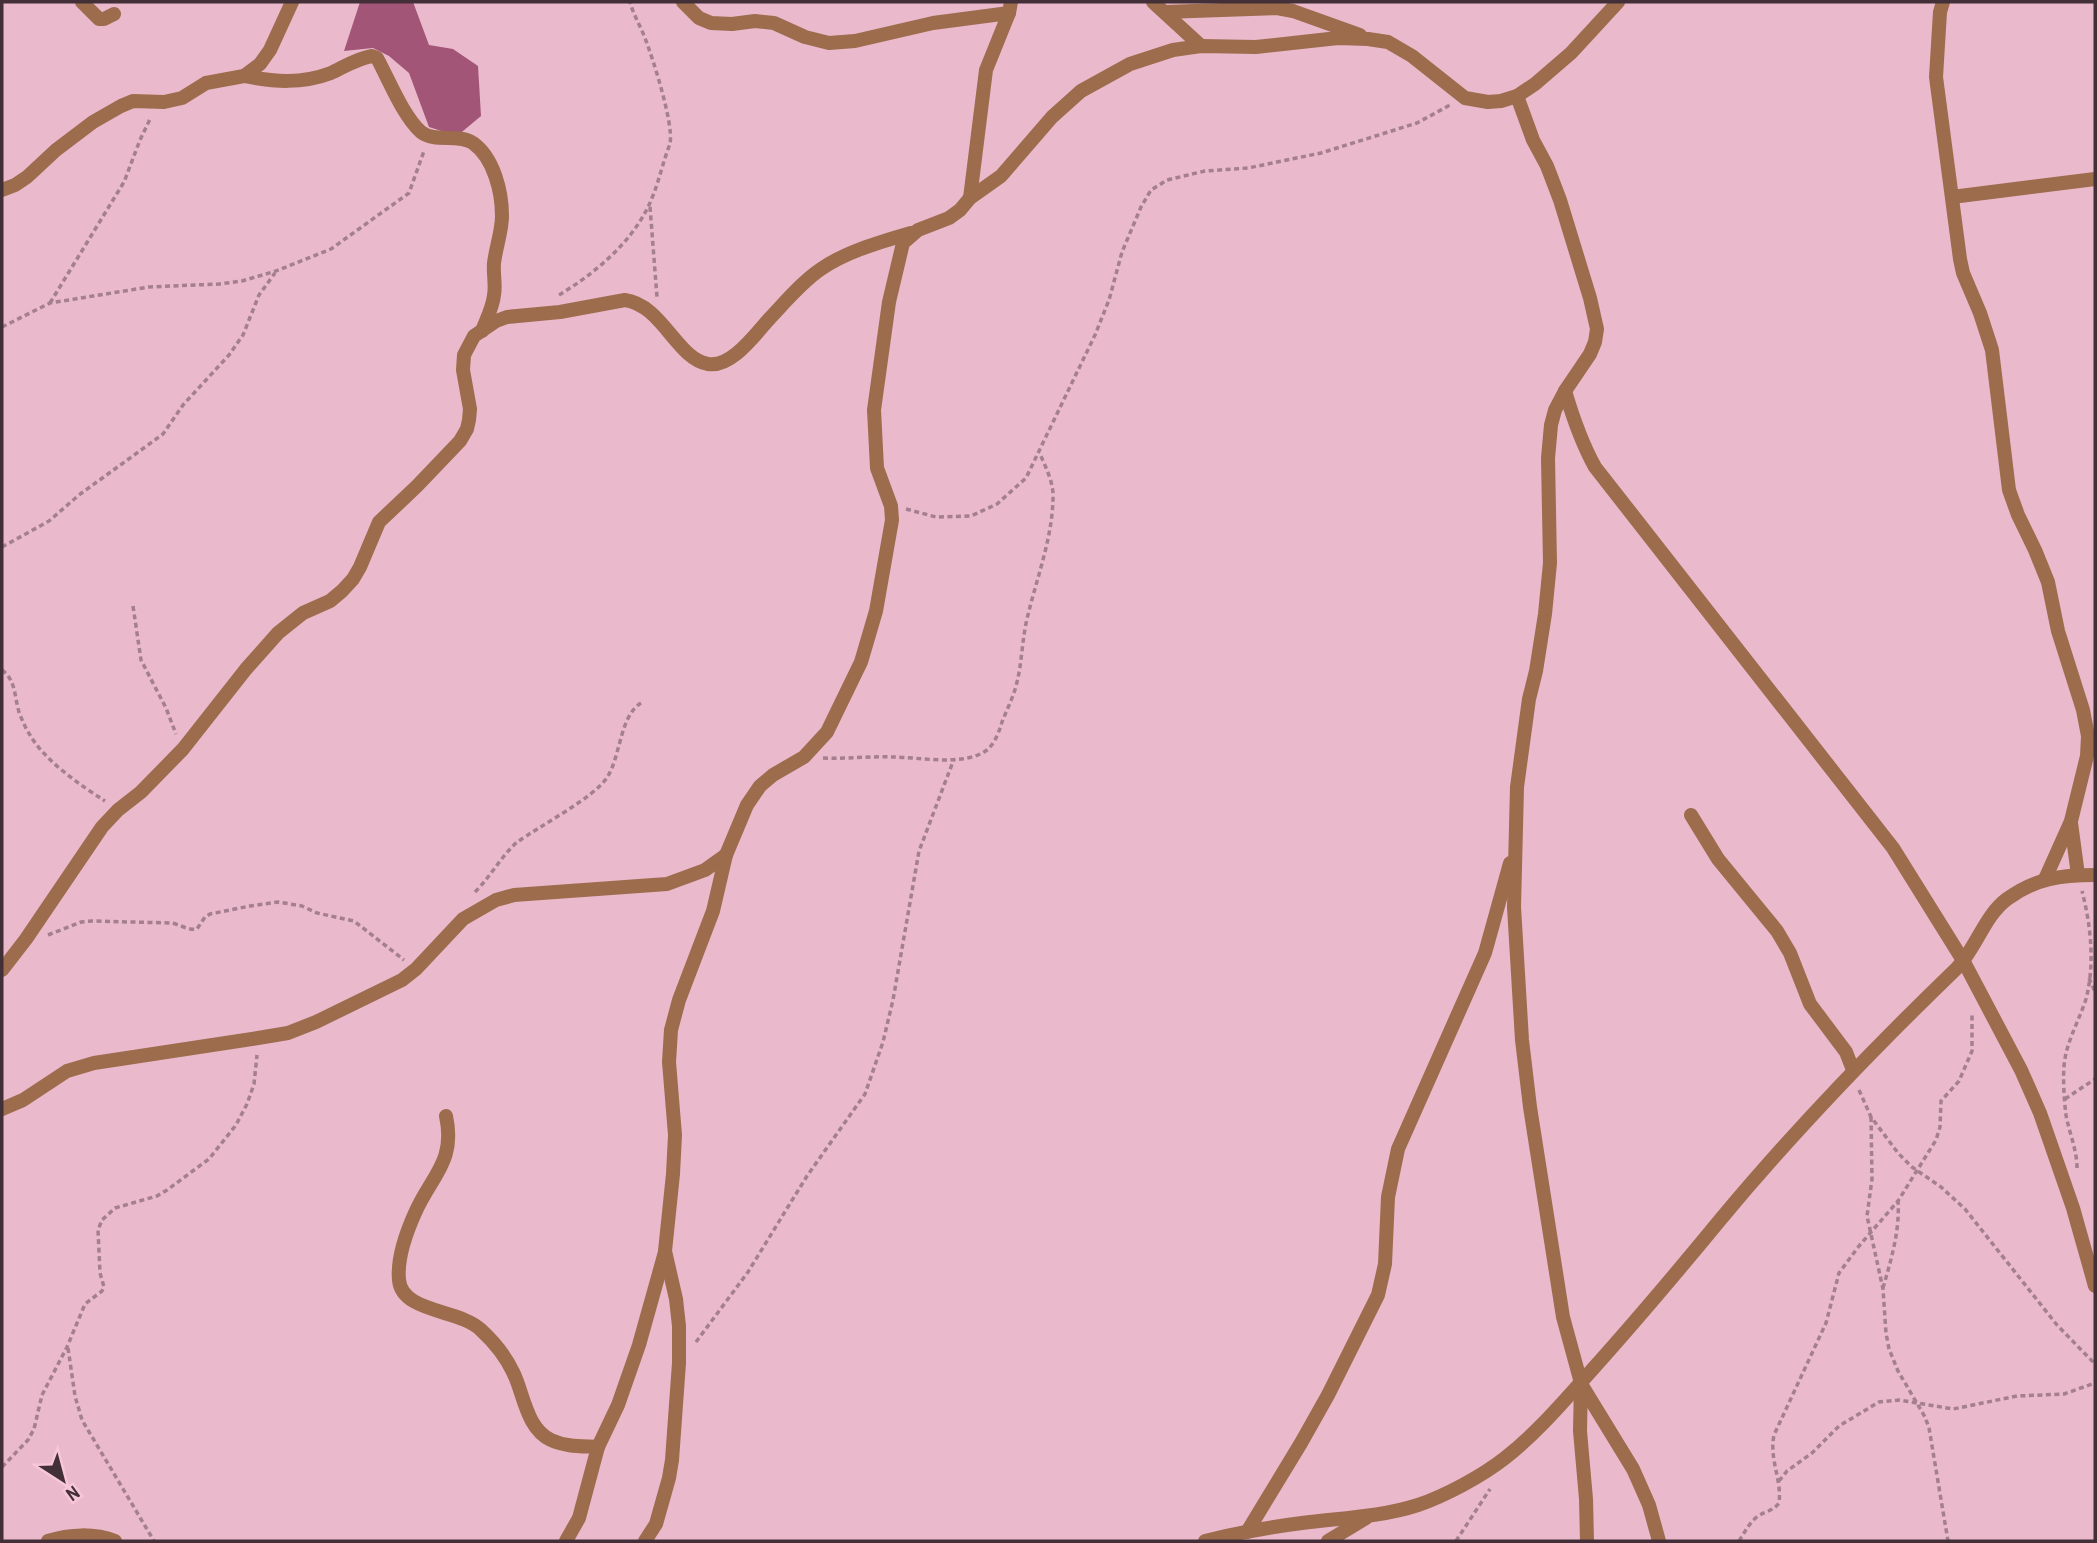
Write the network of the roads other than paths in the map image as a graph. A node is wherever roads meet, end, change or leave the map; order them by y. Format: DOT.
graph roads {
  1 [pos="82,2"];
  2 [pos="292,2"];
  3 [pos="683,2"];
  4 [pos="1153,2"];
  5 [pos="1943,2"];
  6 [pos="1614,3"];
  7 [pos="1280,5"];
  8 [pos="1010,7"];
  9 [pos="1165,12"];
  10 [pos="114,14"];
  11 [pos="1368,38"];
  12 [pos="1201,46"];
  13 [pos="244,76"];
  14 [pos="1517,96"];
  15 [pos="2095,179"];
  16 [pos="2,191"];
  17 [pos="1952,197"];
  18 [pos="970,198"];
  19 [pos="918,230"];
  20 [pos="482,331"];
  21 [pos="1565,391"];
  22 [pos="2092,741"];
  23 [pos="1691,815"];
  24 [pos="2071,821"];
  25 [pos="1516,842"];
  26 [pos="726,855"];
  27 [pos="2078,875"];
  28 [pos="2095,875"];
  29 [pos="2045,879"];
  30 [pos="1964,962"];
  31 [pos="2,970"];
  32 [pos="1853,1070"];
  33 [pos="2,1109"];
  34 [pos="446,1116"];
  35 [pos="665,1251"];
  36 [pos="2095,1286"];
  37 [pos="1581,1383"];
  38 [pos="598,1447"];
  39 [pos="1370,1515"];
  40 [pos="1247,1532"];
  41 [pos="48,1541"];
  42 [pos="115,1541"];
  43 [pos="566,1541"];
  44 [pos="645,1541"];
  45 [pos="1205,1541"];
  46 [pos="1328,1541"];
  47 [pos="1587,1541"];
  48 [pos="1659,1541"];
  1 -- 10 [label="street"];
  2 -- 13 [label="street"];
  3 -- 8 [label="street"];
  4 -- 9 [label="street"];
  5 -- 17 [label="street"];
  6 -- 14 [label="street"];
  7 -- 9 [label="street"];
  7 -- 11 [label="street"];
  8 -- 18 [label="street"];
  9 -- 12 [label="street"];
  11 -- 12 [label="street"];
  11 -- 14 [label="street"];
  12 -- 18 [label="street"];
  13 -- 16 [label="street"];
  13 -- 20 [label="street"];
  14 -- 21 [label="street"];
  15 -- 17 [label="street"];
  17 -- 22 [label="street"];
  18 -- 19 [label="street"];
  19 -- 20 [label="street"];
  19 -- 26 [label="street"];
  20 -- 31 [label="street"];
  21 -- 25 [label="street"];
  21 -- 30 [label="street"];
  22 -- 24 [label="street"];
  23 -- 32 [label="street"];
  24 -- 27 [label="street"];
  24 -- 29 [label="street"];
  25 -- 37 [label="street"];
  25 -- 40 [label="street"];
  26 -- 33 [label="street"];
  26 -- 35 [label="street"];
  27 -- 28 [label="street"];
  27 -- 29 [label="street"];
  29 -- 30 [label="street"];
  30 -- 32 [label="street"];
  30 -- 36 [label="street"];
  32 -- 37 [label="street"];
  34 -- 38 [label="street"];
  35 -- 38 [label="street"];
  35 -- 44 [label="street"];
  37 -- 39 [label="street"];
  37 -- 47 [label="street"];
  37 -- 48 [label="street"];
  38 -- 43 [label="street"];
  39 -- 40 [label="street"];
  39 -- 46 [label="street"];
  40 -- 45 [label="street"];
  41 -- 42 [label="street"];
}
